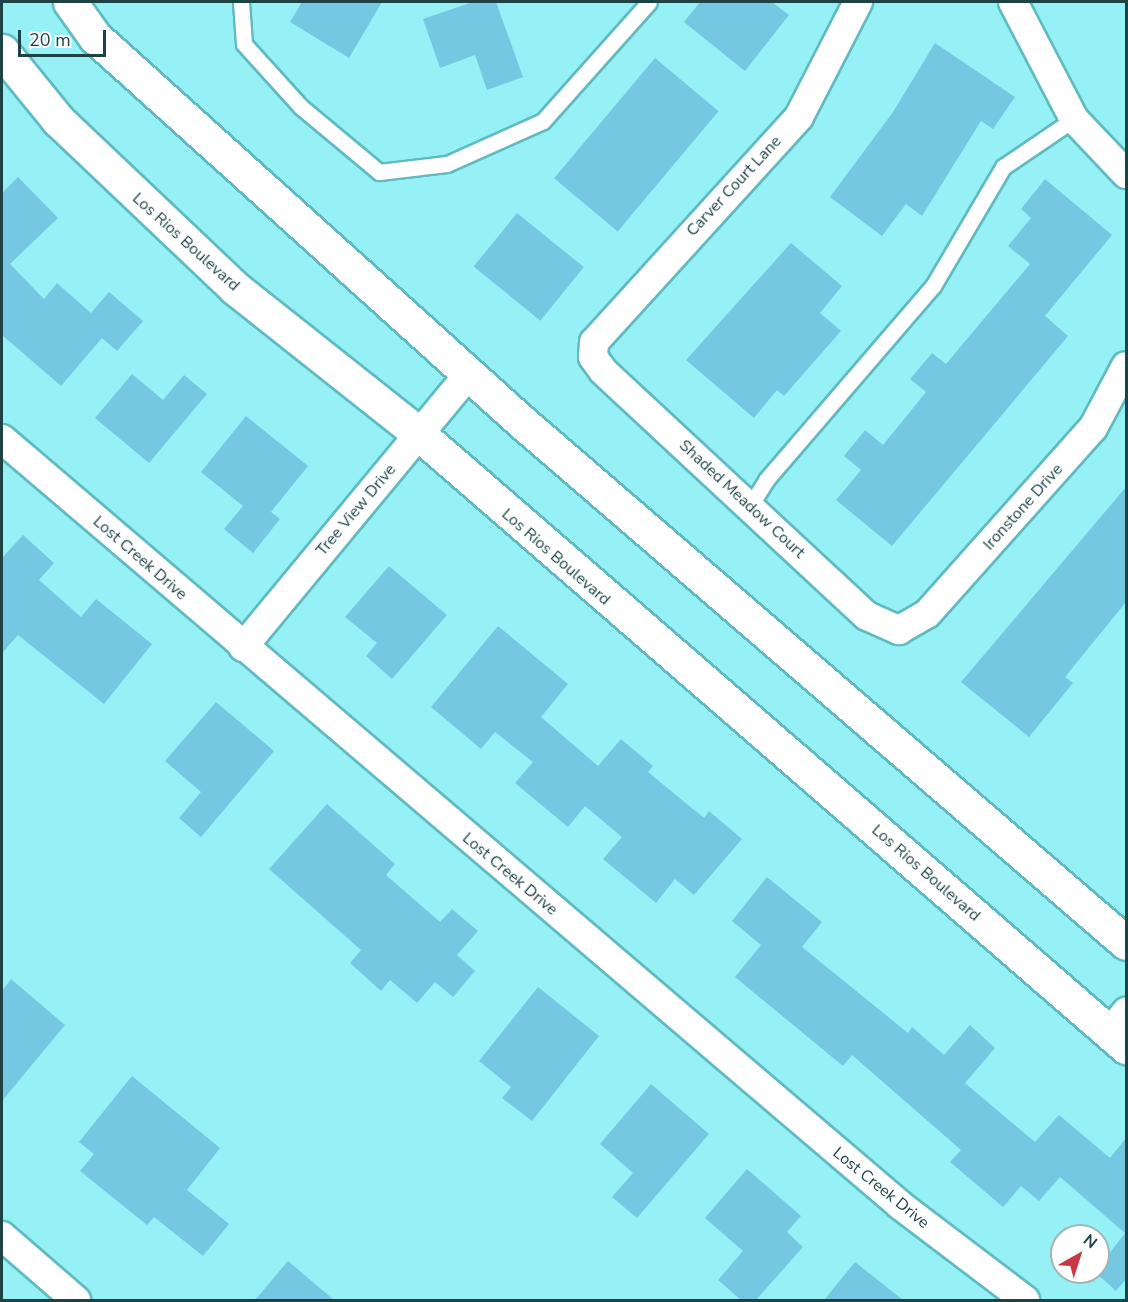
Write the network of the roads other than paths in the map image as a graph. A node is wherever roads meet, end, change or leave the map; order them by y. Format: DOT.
graph roads {
  1 [pos="70,2"];
  2 [pos="241,2"];
  3 [pos="649,2"];
  4 [pos="858,2"];
  5 [pos="1013,2"];
  6 [pos="2,51"];
  7 [pos="1074,119"];
  8 [pos="1126,174"];
  9 [pos="593,357"];
  10 [pos="1126,366"];
  11 [pos="469,374"];
  12 [pos="419,434"];
  13 [pos="2,439"];
  14 [pos="750,506"];
  15 [pos="899,630"];
  16 [pos="243,647"];
  17 [pos="1126,943"];
  18 [pos="1121,1030"];
  19 [pos="2,1236"];
  20 [pos="76,1300"];
  21 [pos="1025,1300"];
  1 -- 11 [label="main road"];
  2 -- 3 [label="lane"];
  4 -- 9 [label="street, Carver Court Lane"];
  5 -- 7 [label="street"];
  6 -- 12 [label="main road, Los Rios Boulevard"];
  7 -- 8 [label="street"];
  7 -- 14 [label="lane"];
  9 -- 14 [label="street, Shaded Meadow Court"];
  10 -- 15 [label="street, Ironstone Drive"];
  11 -- 12 [label="street, Tree View Drive"];
  11 -- 17 [label="main road"];
  12 -- 16 [label="street, Tree View Drive"];
  12 -- 18 [label="main road, Los Rios Boulevard"];
  13 -- 16 [label="street, Lost Creek Drive"];
  14 -- 15 [label="street, Shaded Meadow Court"];
  16 -- 21 [label="street, Lost Creek Drive"];
  19 -- 20 [label="street"];
}
